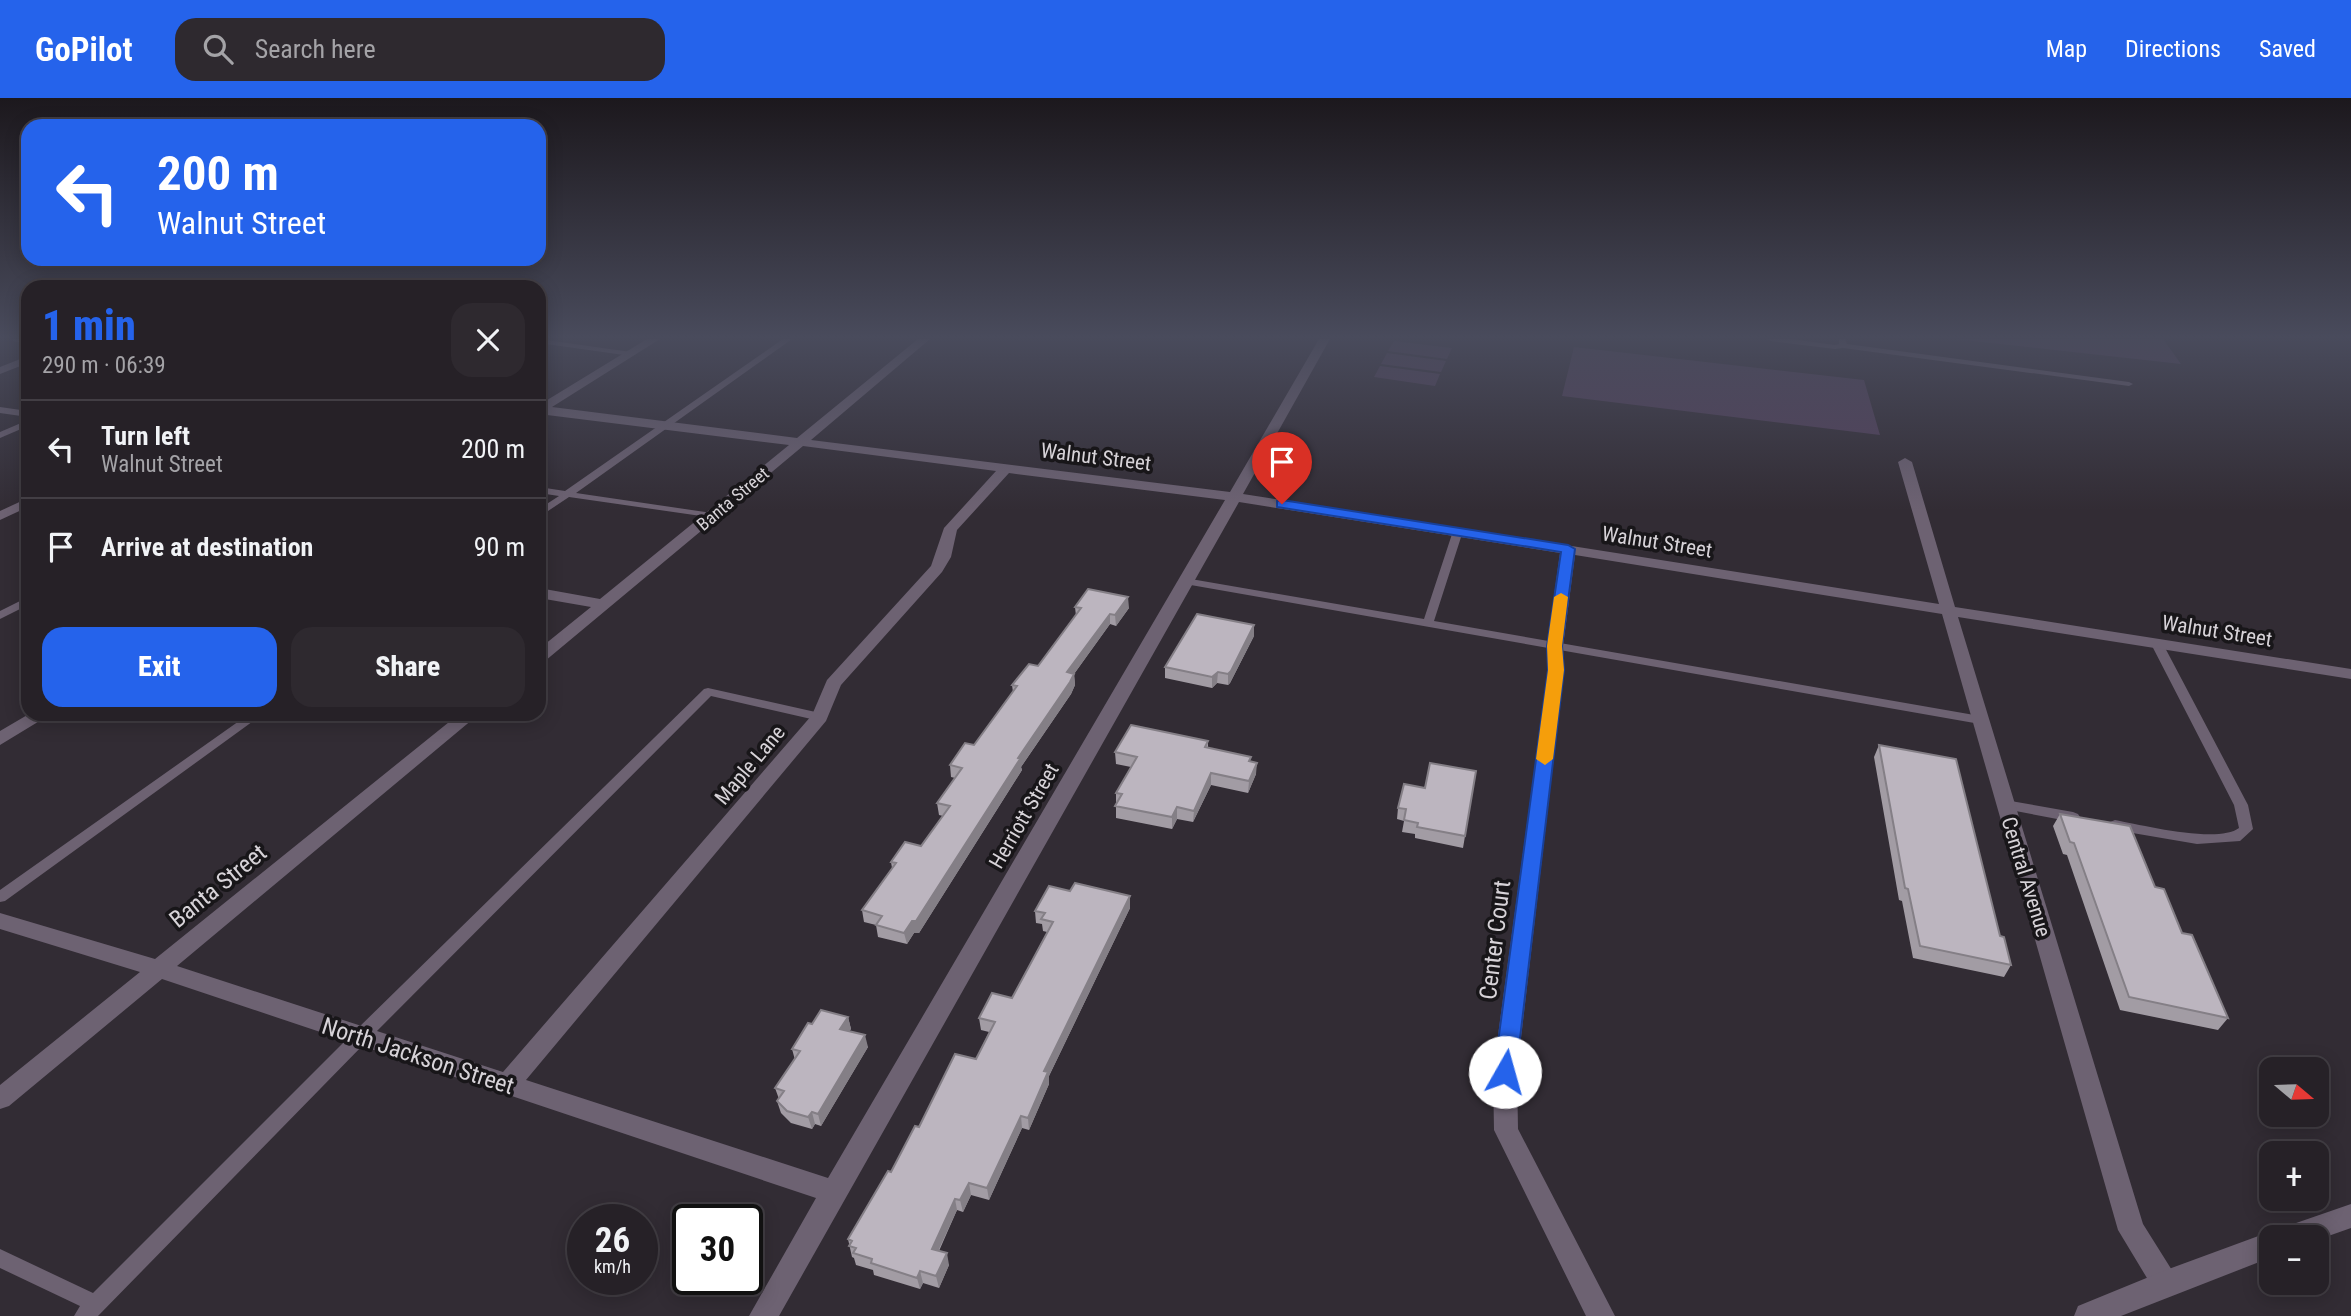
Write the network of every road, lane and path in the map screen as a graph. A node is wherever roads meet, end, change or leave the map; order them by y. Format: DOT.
graph roads {
  1 [pos="562,396"];
  2 [pos="708,396"];
  3 [pos="856,396"];
  4 [pos="1292,396"];
  5 [pos="546,405"];
  6 [pos="0,410"];
  7 [pos="546,410"];
  8 [pos="21,413"];
  9 [pos="668,424"];
  10 [pos="21,426"];
  11 [pos="0,435"];
  12 [pos="802,441"];
  13 [pos="1905,462"];
  14 [pos="1006,468"];
  15 [pos="546,491"];
  16 [pos="567,495"];
  17 [pos="1234,497"];
  18 [pos="0,501"];
  19 [pos="21,503"];
  20 [pos="21,506"];
  21 [pos="546,509"];
  22 [pos="0,516"];
  23 [pos="712,516"];
  24 [pos="1458,531"];
  25 [pos="1568,549"];
  26 [pos="1185,581"];
  27 [pos="546,594"];
  28 [pos="21,604"];
  29 [pos="603,604"];
  30 [pos="1948,610"];
  31 [pos="0,616"];
  32 [pos="1428,624"];
  33 [pos="2156,642"];
  34 [pos="1555,646"];
  35 [pos="546,651"];
  36 [pos="2351,674"];
  37 [pos="820,717"];
  38 [pos="1980,720"];
  39 [pos="30,721"];
  40 [pos="247,721"];
  41 [pos="461,721"];
  42 [pos="0,739"];
  43 [pos="2005,805"];
  44 [pos="0,897"];
  45 [pos="0,921"];
  46 [pos="158,970"];
  47 [pos="359,1038"];
  48 [pos="508,1084"];
  49 [pos="0,1099"];
  50 [pos="835,1192"];
  51 [pos="2351,1216"];
  52 [pos="2325,1225"];
  53 [pos="2259,1249"];
  54 [pos="0,1258"];
  55 [pos="2166,1283"];
  56 [pos="90,1310"];
  57 [pos="763,1316"];
  58 [pos="1601,1316"];
  59 [pos="2088,1316"];
  1 -- 5 [label="street"];
  2 -- 9 [label="lane"];
  3 -- 12 [label="street, Banta Street"];
  4 -- 17 [label="street, Herriott Street"];
  6 -- 8 [label="lane"];
  7 -- 9 [label="street, Walnut Street"];
  9 -- 12 [label="street, Walnut Street"];
  9 -- 16 [label="lane"];
  10 -- 11 [label="lane"];
  12 -- 14 [label="street, Walnut Street"];
  12 -- 23 [label="street, Banta Street"];
  13 -- 30 [label="street, Central Avenue"];
  14 -- 17 [label="street, Walnut Street"];
  14 -- 37 [label="street, Maple Lane"];
  15 -- 16 [label="lane"];
  16 -- 21 [label="lane"];
  16 -- 23 [label="lane"];
  17 -- 24 [label="street, Walnut Street"];
  17 -- 26 [label="street, Herriott Street"];
  18 -- 19 [label="street"];
  20 -- 22 [label="street"];
  23 -- 29 [label="street, Banta Street"];
  24 -- 25 [label="street, Walnut Street"];
  24 -- 32 [label="lane"];
  25 -- 30 [label="street, Walnut Street"];
  25 -- 34 [label="street, Center Court"];
  26 -- 32 [label="lane"];
  26 -- 50 [label="street, Herriott Street"];
  27 -- 29 [label="street"];
  28 -- 31 [label="lane"];
  29 -- 35 [label="street, Banta Street"];
  30 -- 33 [label="street, Walnut Street"];
  30 -- 38 [label="street, Central Avenue"];
  32 -- 34 [label="lane"];
  33 -- 36 [label="street, Walnut Street"];
  33 -- 43 [label="lane"];
  34 -- 38 [label="lane"];
  34 -- 58 [label="street, Center Court"];
  37 -- 47 [label="lane"];
  37 -- 48 [label="street, Maple Lane"];
  38 -- 43 [label="street, Central Avenue"];
  39 -- 42 [label="street"];
  40 -- 44 [label="lane"];
  41 -- 46 [label="street, Banta Street"];
  43 -- 55 [label="street, Central Avenue"];
  45 -- 46 [label="street, North Jackson Street"];
  46 -- 47 [label="street, North Jackson Street"];
  46 -- 49 [label="street, Banta Street"];
  47 -- 48 [label="street, North Jackson Street"];
  47 -- 56 [label="lane"];
  48 -- 50 [label="street, North Jackson Street"];
  50 -- 57 [label="street, Herriott Street"];
  51 -- 52 [label="street"];
  53 -- 55 [label="street"];
  54 -- 56 [label="lane"];
  55 -- 59 [label="street"];
}
